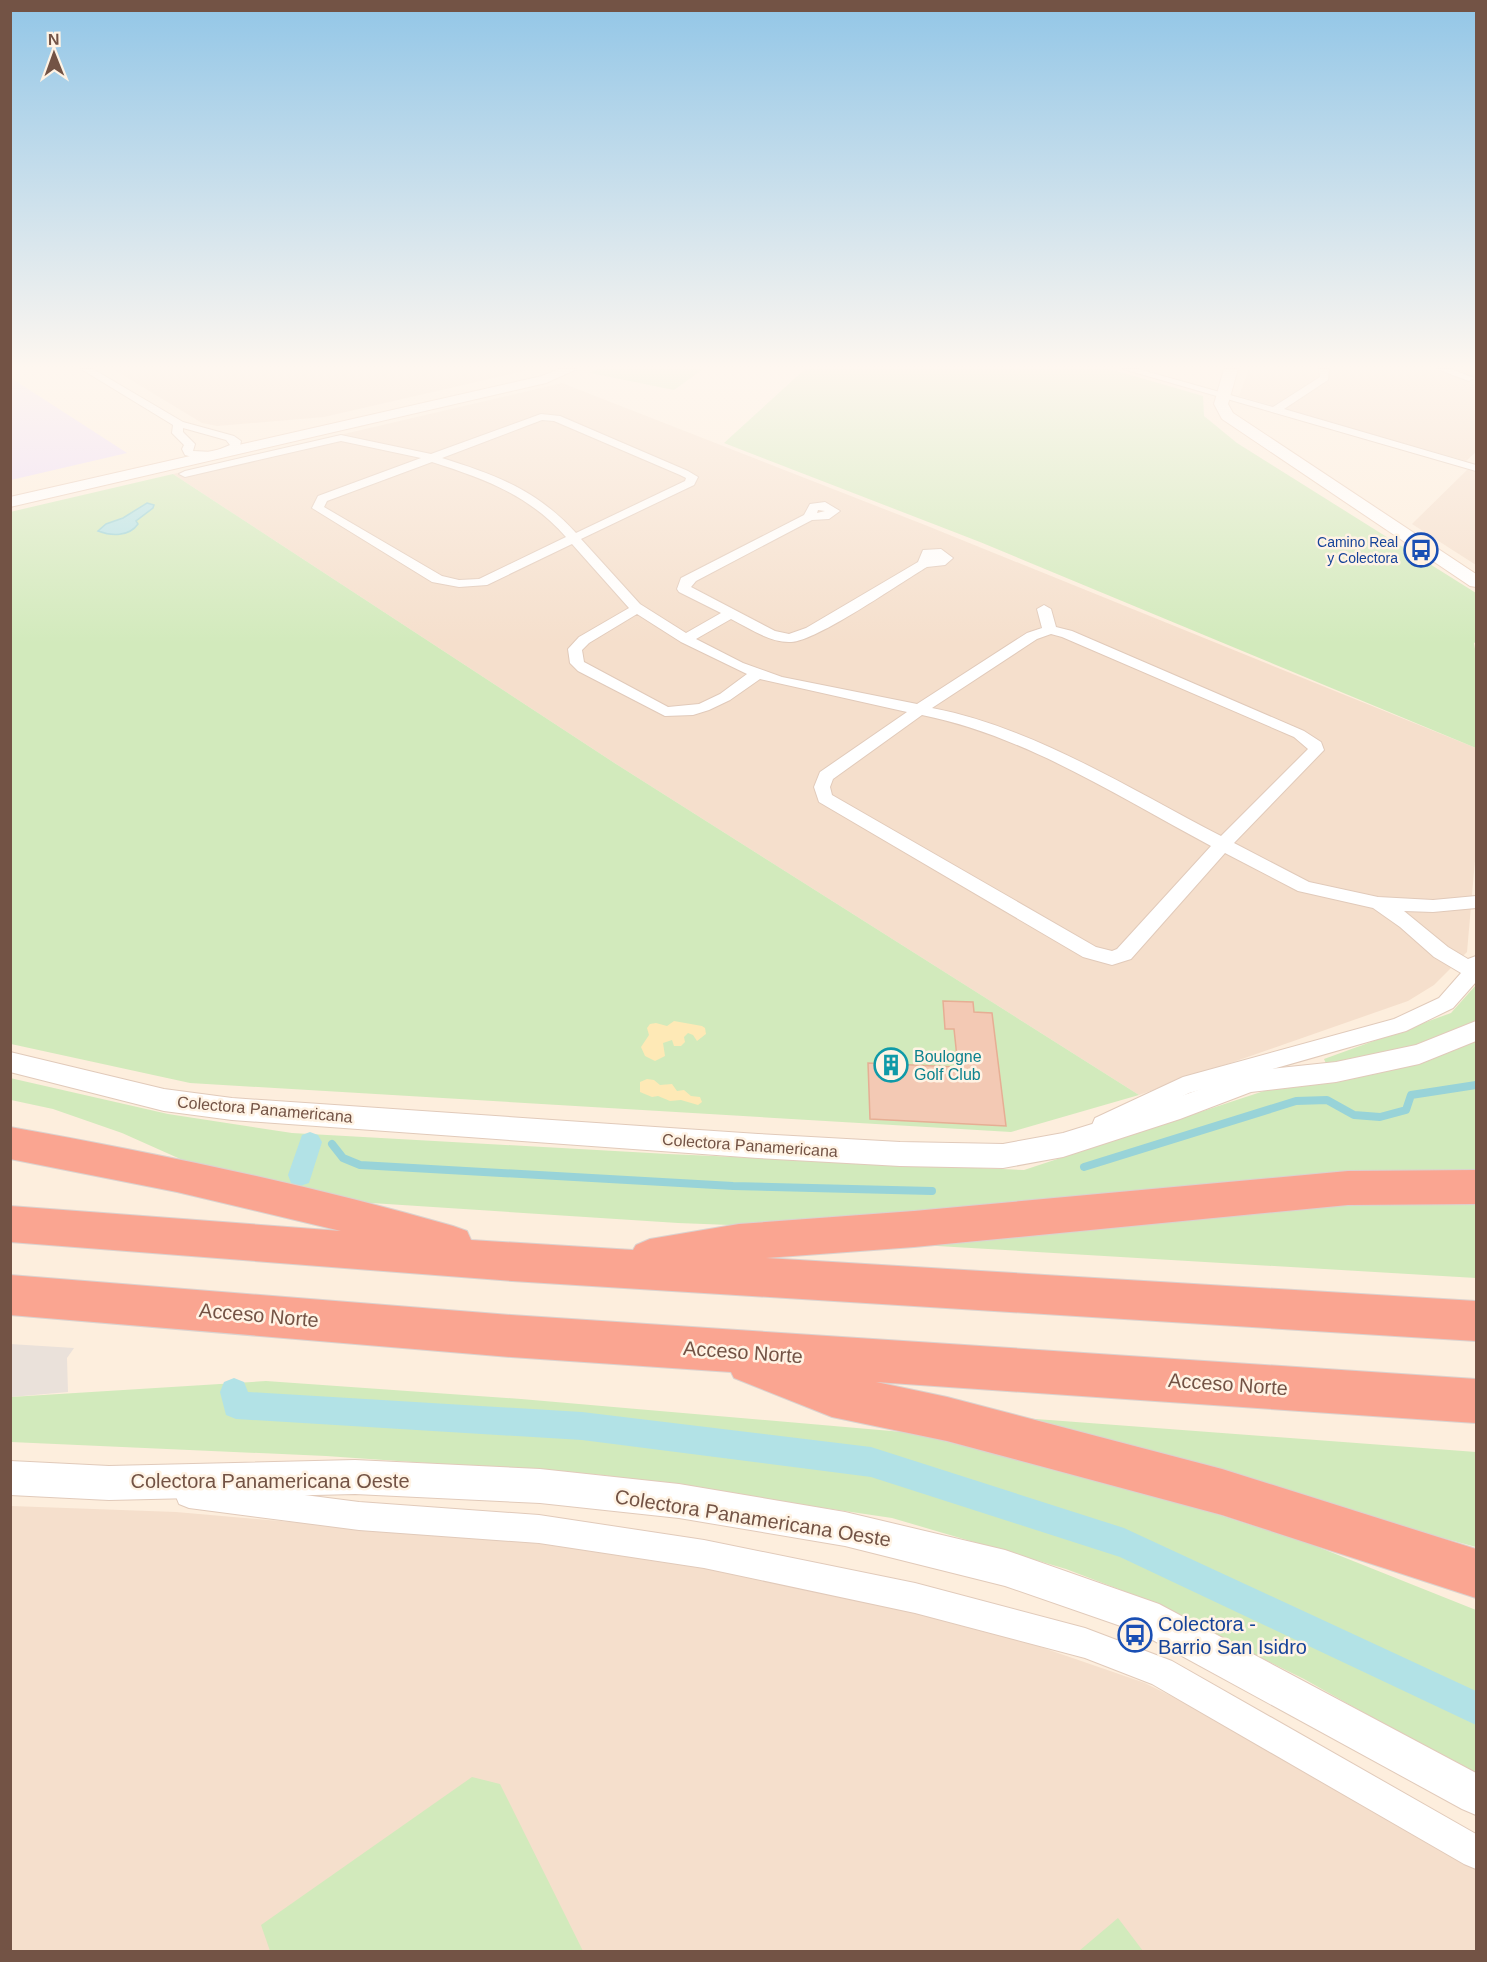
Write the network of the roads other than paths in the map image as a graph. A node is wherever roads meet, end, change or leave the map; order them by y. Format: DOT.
graph roads {
  1 [pos="140,461"];
  2 [pos="193,461"];
  3 [pos="243,461"];
  4 [pos="424,461"];
  5 [pos="439,461"];
  6 [pos="654,461"];
  7 [pos="1293,461"];
  8 [pos="1451,461"];
  9 [pos="1476,468"];
  10 [pos="184,474"];
  11 [pos="10,493"];
  12 [pos="10,502"];
  13 [pos="1358,502"];
  14 [pos="809,517"];
  15 [pos="572,539"];
  16 [pos="924,564"];
  17 [pos="1476,574"];
  18 [pos="1476,582"];
  19 [pos="637,609"];
  20 [pos="1044,609"];
  21 [pos="730,614"];
  22 [pos="1050,630"];
  23 [pos="686,639"];
  24 [pos="757,674"];
  25 [pos="920,709"];
  26 [pos="1222,845"];
  27 [pos="1476,902"];
  28 [pos="1378,903"];
  29 [pos="1475,969"];
  30 [pos="1476,1031"];
  31 [pos="10,1062"];
  32 [pos="10,1143"];
  33 [pos="1063,1145"];
  34 [pos="1476,1187"];
  35 [pos="10,1224"];
  36 [pos="512,1262"];
  37 [pos="598,1267"];
  38 [pos="10,1295"];
  39 [pos="1476,1321"];
  40 [pos="719,1351"];
  41 [pos="1476,1401"];
  42 [pos="10,1478"];
  43 [pos="109,1483"];
  44 [pos="1476,1574"];
  45 [pos="1476,1795"];
  46 [pos="1476,1852"];
  1 -- 11 [label="main road"];
  2 -- 12 [label="main road"];
  3 -- 10 [label="street"];
  4 -- 15 [label="street"];
  5 -- 15 [label="street"];
  6 -- 15 [label="street"];
  7 -- 13 [label="main road"];
  8 -- 9 [label="street"];
  13 -- 17 [label="main road"];
  13 -- 18 [label="main road"];
  14 -- 21 [label="street"];
  15 -- 19 [label="street"];
  16 -- 21 [label="street"];
  19 -- 23 [label="street"];
  19 -- 24 [label="street"];
  20 -- 22 [label="street"];
  21 -- 23 [label="street"];
  22 -- 25 [label="street"];
  22 -- 26 [label="street"];
  23 -- 24 [label="street"];
  24 -- 25 [label="street"];
  25 -- 26 [label="street"];
  25 -- 26 [label="street"];
  26 -- 28 [label="street"];
  27 -- 28 [label="street"];
  28 -- 29 [label="street"];
  29 -- 33 [label="street"];
  30 -- 33 [label="street, Colectora Panamericana"];
  31 -- 33 [label="street, Colectora Panamericana"];
  32 -- 36 [label="highway"];
  34 -- 37 [label="highway"];
  35 -- 36 [label="highway"];
  36 -- 37 [label="highway"];
  37 -- 39 [label="highway"];
  38 -- 40 [label="highway, Acceso Norte"];
  40 -- 41 [label="highway, Acceso Norte"];
  40 -- 44 [label="highway"];
  42 -- 43 [label="street, Colectora Panamericana Oeste"];
  43 -- 45 [label="street, Colectora Panamericana Oeste"];
  43 -- 46 [label="street"];
}
